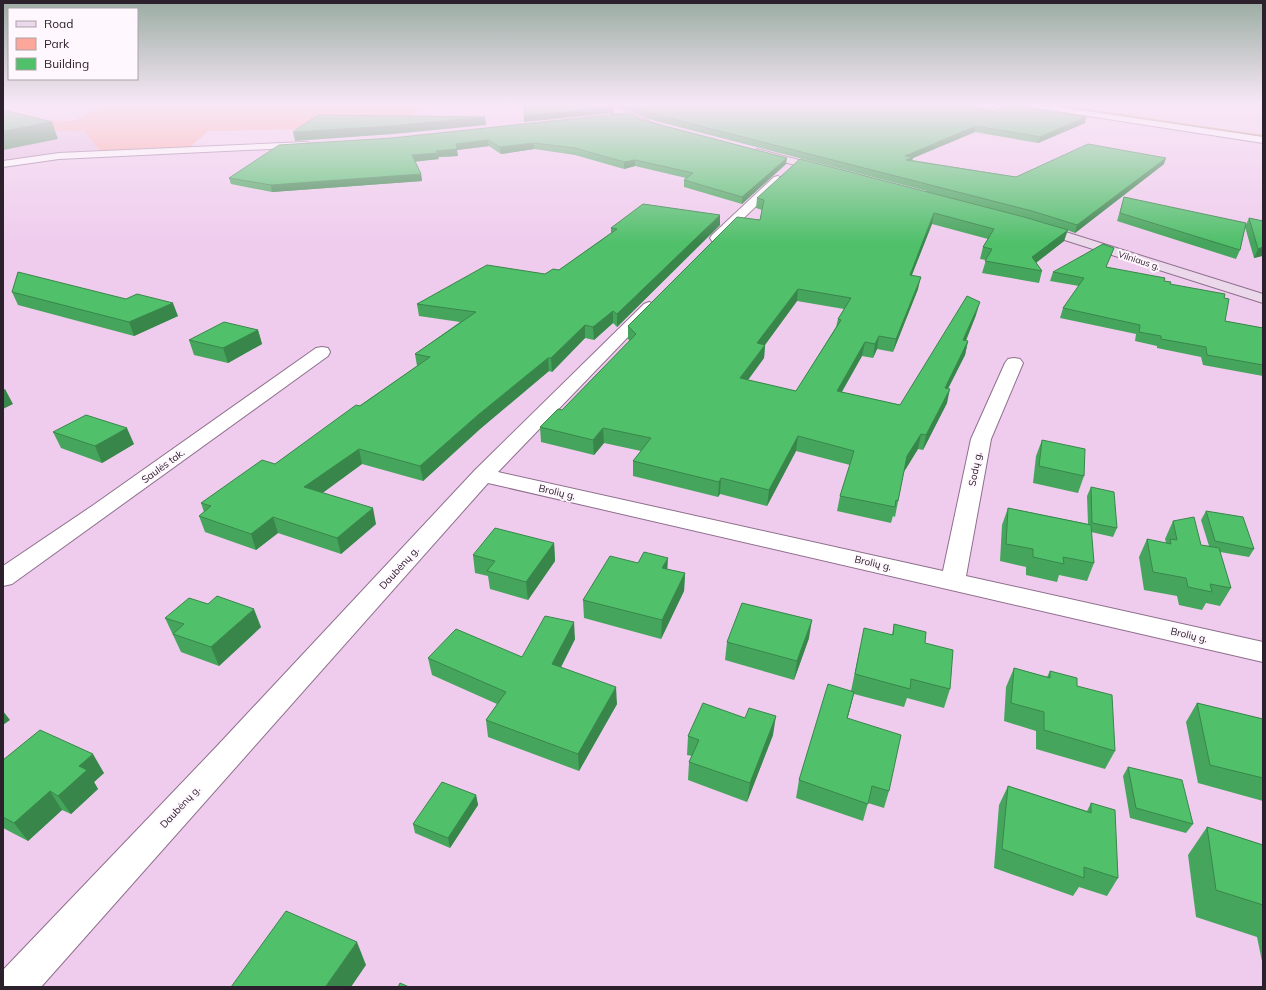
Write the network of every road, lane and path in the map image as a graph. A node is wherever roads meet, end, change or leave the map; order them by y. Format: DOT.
graph roads {
  1 [pos="204,149"];
  2 [pos="748,150"];
  3 [pos="797,162"];
  4 [pos="3,164"];
  5 [pos="834,172"];
  6 [pos="1026,223"];
  7 [pos="703,252"];
  8 [pos="664,291"];
  9 [pos="1263,299"];
  10 [pos="322,352"];
  11 [pos="1014,363"];
  12 [pos="483,475"];
  13 [pos="3,578"];
  14 [pos="953,581"];
  15 [pos="1263,652"];
  16 [pos="14,987"];
  1 -- 4 [label="street"];
  2 -- 3 [label="main road"];
  3 -- 5 [label="main road"];
  3 -- 7 [label="street"];
  6 -- 9 [label="main road, Vilniaus g."];
  8 -- 12 [label="street, Daubėnų g."];
  10 -- 13 [label="street, Saulės tak."];
  11 -- 14 [label="street, Sodų g."];
  12 -- 14 [label="street, Brolių g."];
  12 -- 16 [label="street, Daubėnų g."];
  14 -- 15 [label="street, Brolių g."];
}
